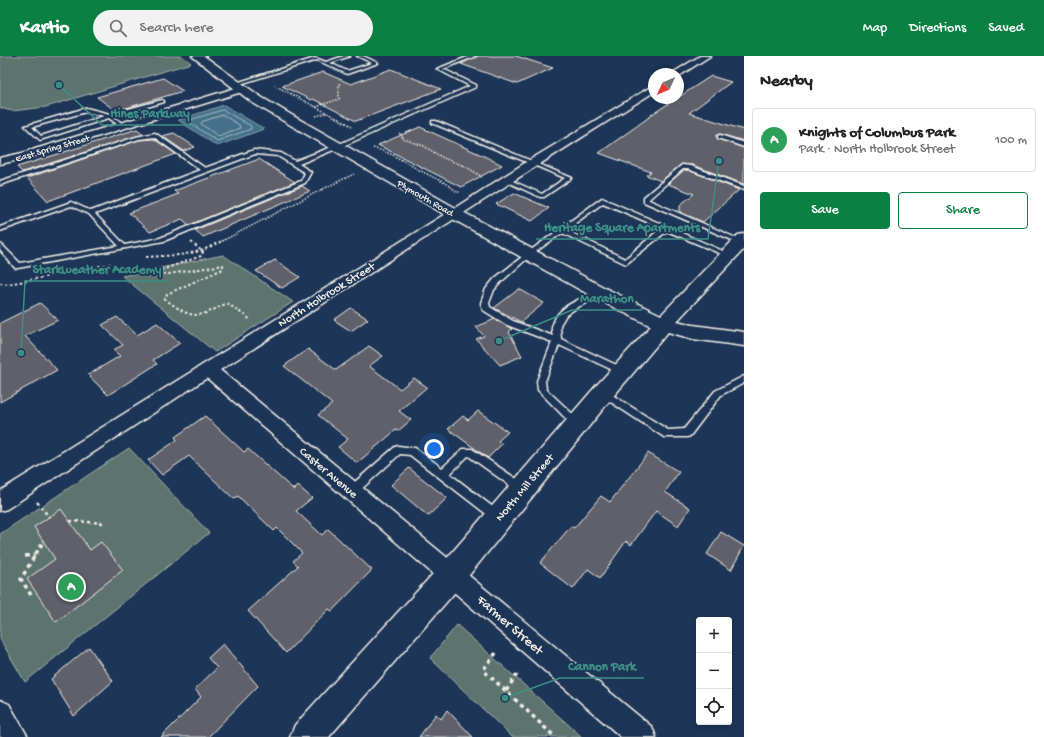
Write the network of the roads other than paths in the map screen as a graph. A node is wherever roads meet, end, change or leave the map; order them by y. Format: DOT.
graph roads {
  1 [pos="197,56"];
  2 [pos="348,56"];
  3 [pos="360,56"];
  4 [pos="474,56"];
  5 [pos="706,56"];
  6 [pos="326,63"];
  7 [pos="684,69"];
  8 [pos="238,87"];
  9 [pos="648,92"];
  10 [pos="162,101"];
  11 [pos="110,116"];
  12 [pos="434,122"];
  13 [pos="122,126"];
  14 [pos="720,137"];
  15 [pos="744,145"];
  16 [pos="339,146"];
  17 [pos="0,161"];
  18 [pos="295,163"];
  19 [pos="532,163"];
  20 [pos="204,170"];
  21 [pos="506,180"];
  22 [pos="0,182"];
  23 [pos="744,188"];
  24 [pos="91,213"];
  25 [pos="455,214"];
  26 [pos="666,228"];
  27 [pos="0,229"];
  28 [pos="561,230"];
  29 [pos="738,245"];
  30 [pos="0,246"];
  31 [pos="124,247"];
  32 [pos="529,254"];
  33 [pos="602,294"];
  34 [pos="664,324"];
  35 [pos="744,339"];
  36 [pos="557,341"];
  37 [pos="208,369"];
  38 [pos="622,371"];
  39 [pos="744,379"];
  40 [pos="603,393"];
  41 [pos="577,424"];
  42 [pos="443,474"];
  43 [pos="523,489"];
  44 [pos="352,491"];
  45 [pos="0,502"];
  46 [pos="499,518"];
  47 [pos="452,574"];
  48 [pos="0,713"];
  49 [pos="14,737"];
  50 [pos="307,737"];
  51 [pos="642,737"];
  1 -- 8 [label="main road, Plymouth Road"];
  2 -- 6 [label="lane"];
  3 -- 6 [label="lane"];
  4 -- 16 [label="lane"];
  5 -- 7 [label="street"];
  6 -- 8 [label="lane"];
  8 -- 13 [label="street, East Spring Street"];
  8 -- 16 [label="main road, Plymouth Road"];
  9 -- 19 [label="street, North Holbrook Street"];
  10 -- 11 [label="lane"];
  11 -- 11 [label="lane"];
  11 -- 13 [label="lane"];
  12 -- 19 [label="lane"];
  13 -- 17 [label="street, East Spring Street"];
  14 -- 15 [label="lane"];
  16 -- 18 [label="lane"];
  16 -- 25 [label="main road, Plymouth Road"];
  18 -- 20 [label="lane"];
  18 -- 31 [label="lane"];
  19 -- 21 [label="street, North Holbrook Street"];
  19 -- 21 [label="lane"];
  20 -- 22 [label="lane"];
  20 -- 24 [label="lane"];
  21 -- 25 [label="street, North Holbrook Street"];
  23 -- 29 [label="lane"];
  24 -- 27 [label="lane"];
  24 -- 31 [label="lane"];
  25 -- 32 [label="main road, Plymouth Road"];
  25 -- 37 [label="street, North Holbrook Street"];
  26 -- 28 [label="lane"];
  26 -- 28 [label="lane"];
  26 -- 29 [label="lane"];
  28 -- 32 [label="lane"];
  29 -- 34 [label="main road, North Mill Street"];
  30 -- 31 [label="lane"];
  32 -- 33 [label="main road, Plymouth Road"];
  32 -- 36 [label="lane"];
  33 -- 34 [label="main road, Plymouth Road"];
  33 -- 36 [label="lane"];
  34 -- 35 [label="main road, Plymouth Road"];
  34 -- 38 [label="main road, North Mill Street"];
  36 -- 38 [label="lane"];
  36 -- 41 [label="lane"];
  37 -- 44 [label="street, Caster Avenue"];
  37 -- 45 [label="street, North Holbrook Street"];
  38 -- 40 [label="main road, North Mill Street"];
  39 -- 40 [label="lane"];
  40 -- 41 [label="main road, North Mill Street"];
  41 -- 43 [label="main road, North Mill Street"];
  42 -- 43 [label="lane"];
  42 -- 44 [label="lane"];
  42 -- 46 [label="lane"];
  43 -- 46 [label="main road, North Mill Street"];
  44 -- 47 [label="street, Caster Avenue"];
  46 -- 47 [label="main road, North Mill Street"];
  47 -- 50 [label="main road, North Mill Street"];
  47 -- 51 [label="street, Farmer Street"];
  48 -- 49 [label="street"];
}
